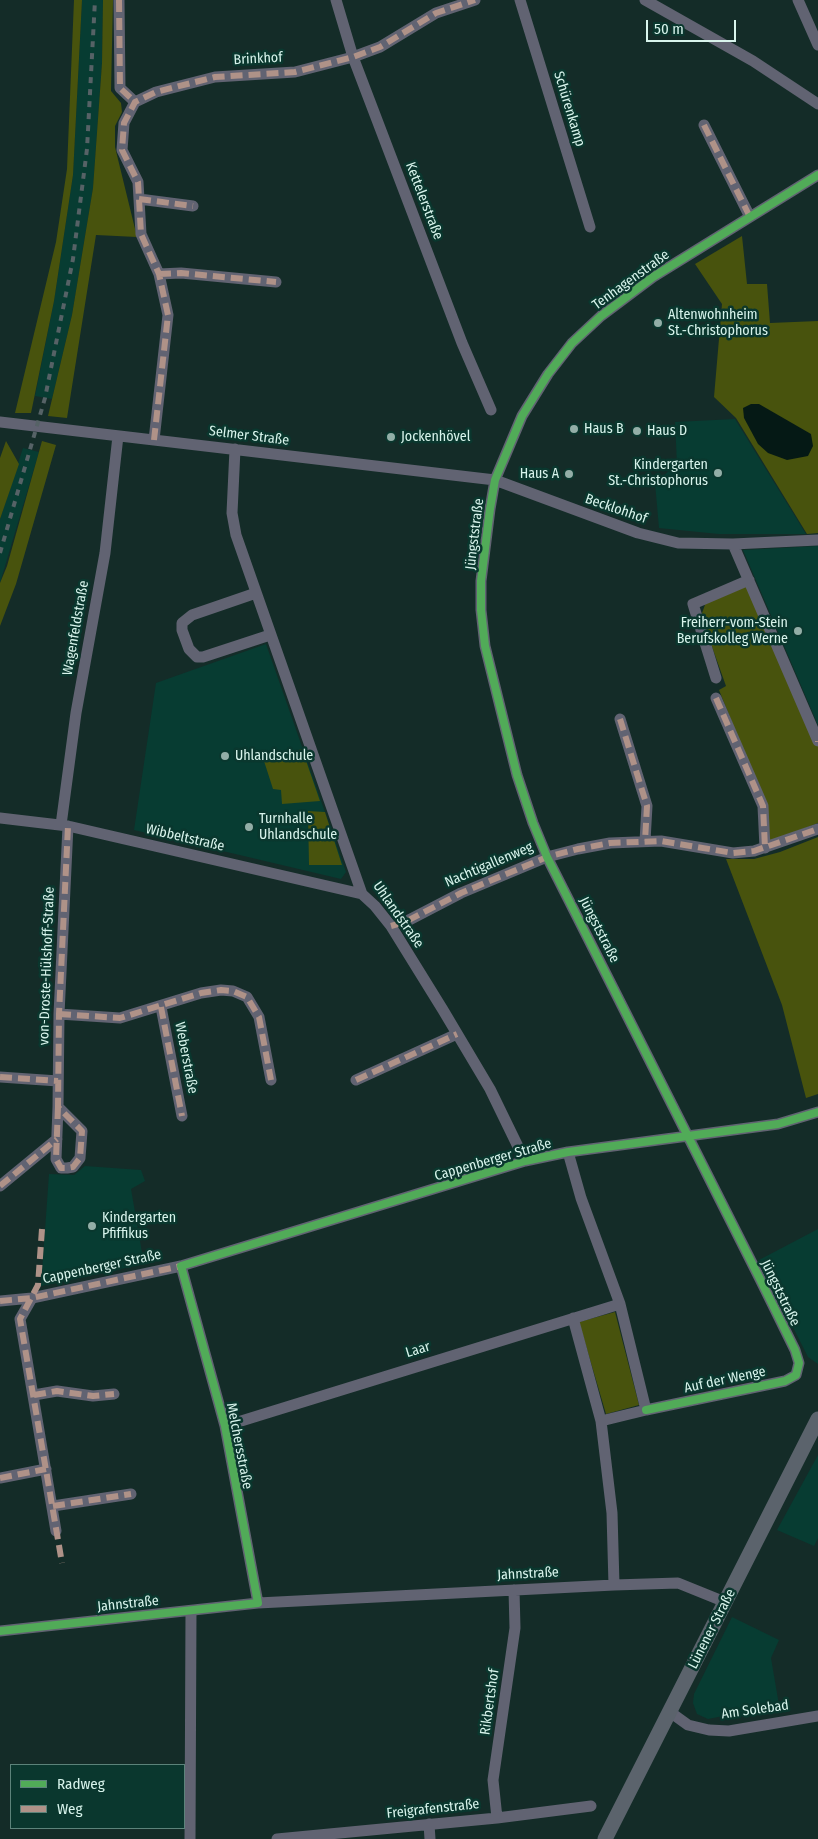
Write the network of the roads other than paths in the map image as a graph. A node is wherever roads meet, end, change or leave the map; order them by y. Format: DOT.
graph roads {
  1 [pos="119,0"];
  2 [pos="336,0"];
  3 [pos="475,0"];
  4 [pos="520,0"];
  5 [pos="645,0"];
  6 [pos="798,0"];
  7 [pos="818,45"];
  8 [pos="352,57"];
  9 [pos="135,102"];
  10 [pos="818,104"];
  11 [pos="704,125"];
  12 [pos="818,175"];
  13 [pos="140,199"];
  14 [pos="193,206"];
  15 [pos="750,218"];
  16 [pos="590,228"];
  17 [pos="159,274"];
  18 [pos="276,282"];
  19 [pos="491,410"];
  20 [pos="0,422"];
  21 [pos="118,436"];
  22 [pos="154,440"];
  23 [pos="235,449"];
  24 [pos="495,480"];
  25 [pos="818,540"];
  26 [pos="734,544"];
  27 [pos="749,580"];
  28 [pos="256,594"];
  29 [pos="270,635"];
  30 [pos="716,678"];
  31 [pos="716,698"];
  32 [pos="620,719"];
  33 [pos="818,741"];
  34 [pos="0,818"];
  35 [pos="64,826"];
  36 [pos="818,829"];
  37 [pos="645,841"];
  38 [pos="765,848"];
  39 [pos="547,857"];
  40 [pos="362,894"];
  41 [pos="409,920"];
  42 [pos="160,1007"];
  43 [pos="59,1014"];
  44 [pos="457,1034"];
  45 [pos="0,1077"];
  46 [pos="271,1080"];
  47 [pos="356,1080"];
  48 [pos="58,1081"];
  49 [pos="58,1108"];
  50 [pos="818,1112"];
  51 [pos="182,1116"];
  52 [pos="688,1136"];
  53 [pos="57,1140"];
  54 [pos="568,1152"];
  55 [pos="525,1162"];
  56 [pos="0,1186"];
  57 [pos="181,1266"];
  58 [pos="32,1298"];
  59 [pos="0,1301"];
  60 [pos="620,1304"];
  61 [pos="573,1318"];
  62 [pos="799,1364"];
  63 [pos="114,1394"];
  64 [pos="34,1395"];
  65 [pos="646,1410"];
  66 [pos="818,1419"];
  67 [pos="601,1421"];
  68 [pos="225,1426"];
  69 [pos="46,1469"];
  70 [pos="0,1478"];
  71 [pos="131,1494"];
  72 [pos="53,1506"];
  73 [pos="56,1530"];
  74 [pos="614,1585"];
  75 [pos="514,1590"];
  76 [pos="725,1602"];
  77 [pos="258,1603"];
  78 [pos="191,1611"];
  79 [pos="0,1631"];
  80 [pos="670,1712"];
  81 [pos="818,1716"];
  82 [pos="591,1806"];
  83 [pos="496,1818"];
  84 [pos="429,1824"];
  85 [pos="190,1839"];
  86 [pos="277,1839"];
  87 [pos="430,1839"];
  88 [pos="605,1839"];
  1 -- 9 [label="street"];
  2 -- 8 [label="street, Kettelerstraße"];
  3 -- 8 [label="street, Brinkhof"];
  4 -- 16 [label="street, Schürenkamp"];
  5 -- 10 [label="street"];
  6 -- 7 [label="street"];
  8 -- 9 [label="street, Brinkhof"];
  8 -- 19 [label="street, Kettelerstraße"];
  9 -- 13 [label="street"];
  11 -- 15 [label="street"];
  12 -- 15 [label="street, Tenhagenstraße"];
  13 -- 14 [label="street"];
  13 -- 17 [label="street"];
  15 -- 24 [label="street, Tenhagenstraße"];
  17 -- 18 [label="street"];
  17 -- 22 [label="street"];
  20 -- 21 [label="street, Selmer Straße"];
  21 -- 22 [label="street, Selmer Straße"];
  21 -- 35 [label="street, Wagenfeldstraße"];
  22 -- 23 [label="street, Selmer Straße"];
  23 -- 24 [label="street, Selmer Straße"];
  23 -- 28 [label="street, Uhlandstraße"];
  24 -- 26 [label="street, Becklohhof"];
  24 -- 39 [label="street, Jüngststraße"];
  25 -- 26 [label="street, Becklohhof"];
  26 -- 27 [label="street"];
  27 -- 30 [label="street"];
  27 -- 33 [label="street"];
  28 -- 29 [label="street, Uhlandstraße"];
  28 -- 29 [label="street"];
  29 -- 40 [label="street, Uhlandstraße"];
  31 -- 38 [label="street"];
  32 -- 37 [label="street"];
  34 -- 35 [label="street, Wibbeltstraße"];
  35 -- 40 [label="street, Wibbeltstraße"];
  35 -- 43 [label="street, von-Droste-Hülshoff-Straße"];
  36 -- 38 [label="street, Nachtigallenweg"];
  37 -- 38 [label="street, Nachtigallenweg"];
  37 -- 39 [label="street, Nachtigallenweg"];
  39 -- 41 [label="street, Nachtigallenweg"];
  39 -- 52 [label="street, Jüngststraße"];
  40 -- 44 [label="street, Uhlandstraße"];
  42 -- 43 [label="street, Weberstraße"];
  42 -- 46 [label="street, Weberstraße"];
  42 -- 51 [label="street, Weberstraße"];
  43 -- 48 [label="street, von-Droste-Hülshoff-Straße"];
  44 -- 47 [label="street"];
  44 -- 55 [label="street, Uhlandstraße"];
  45 -- 48 [label="street"];
  48 -- 49 [label="street, von-Droste-Hülshoff-Straße"];
  49 -- 53 [label="street, von-Droste-Hülshoff-Straße"];
  49 -- 53 [label="street, von-Droste-Hülshoff-Straße"];
  50 -- 52 [label="street, Cappenberger Straße"];
  52 -- 54 [label="street, Cappenberger Straße"];
  52 -- 62 [label="street, Jüngststraße"];
  53 -- 56 [label="street"];
  54 -- 55 [label="street, Cappenberger Straße"];
  54 -- 60 [label="street"];
  55 -- 57 [label="street, Cappenberger Straße"];
  57 -- 58 [label="street, Cappenberger Straße"];
  57 -- 68 [label="street, Melchersstraße"];
  58 -- 59 [label="street, Cappenberger Straße"];
  58 -- 64 [label="street"];
  60 -- 61 [label="street, Laar"];
  60 -- 65 [label="street"];
  61 -- 67 [label="street"];
  61 -- 68 [label="street, Laar"];
  62 -- 65 [label="street, Auf der Wenge"];
  63 -- 64 [label="street"];
  64 -- 69 [label="street"];
  65 -- 67 [label="street, Auf der Wenge"];
  66 -- 76 [label="main road, Lünener Straße"];
  67 -- 74 [label="street"];
  68 -- 77 [label="street, Melchersstraße"];
  69 -- 70 [label="street"];
  69 -- 72 [label="street"];
  71 -- 72 [label="street"];
  72 -- 73 [label="street"];
  74 -- 75 [label="street, Jahnstraße"];
  74 -- 76 [label="street, Jahnstraße"];
  75 -- 77 [label="street, Jahnstraße"];
  75 -- 83 [label="street, Rikbertshof"];
  76 -- 80 [label="main road, Lünener Straße"];
  77 -- 78 [label="street, Jahnstraße"];
  78 -- 79 [label="street, Jahnstraße"];
  78 -- 85 [label="street"];
  80 -- 81 [label="street, Am Solebad"];
  80 -- 88 [label="main road, Lünener Straße"];
  82 -- 83 [label="street, Freigrafenstraße"];
  83 -- 84 [label="street, Freigrafenstraße"];
  84 -- 86 [label="street, Freigrafenstraße"];
  84 -- 87 [label="street"];
}
